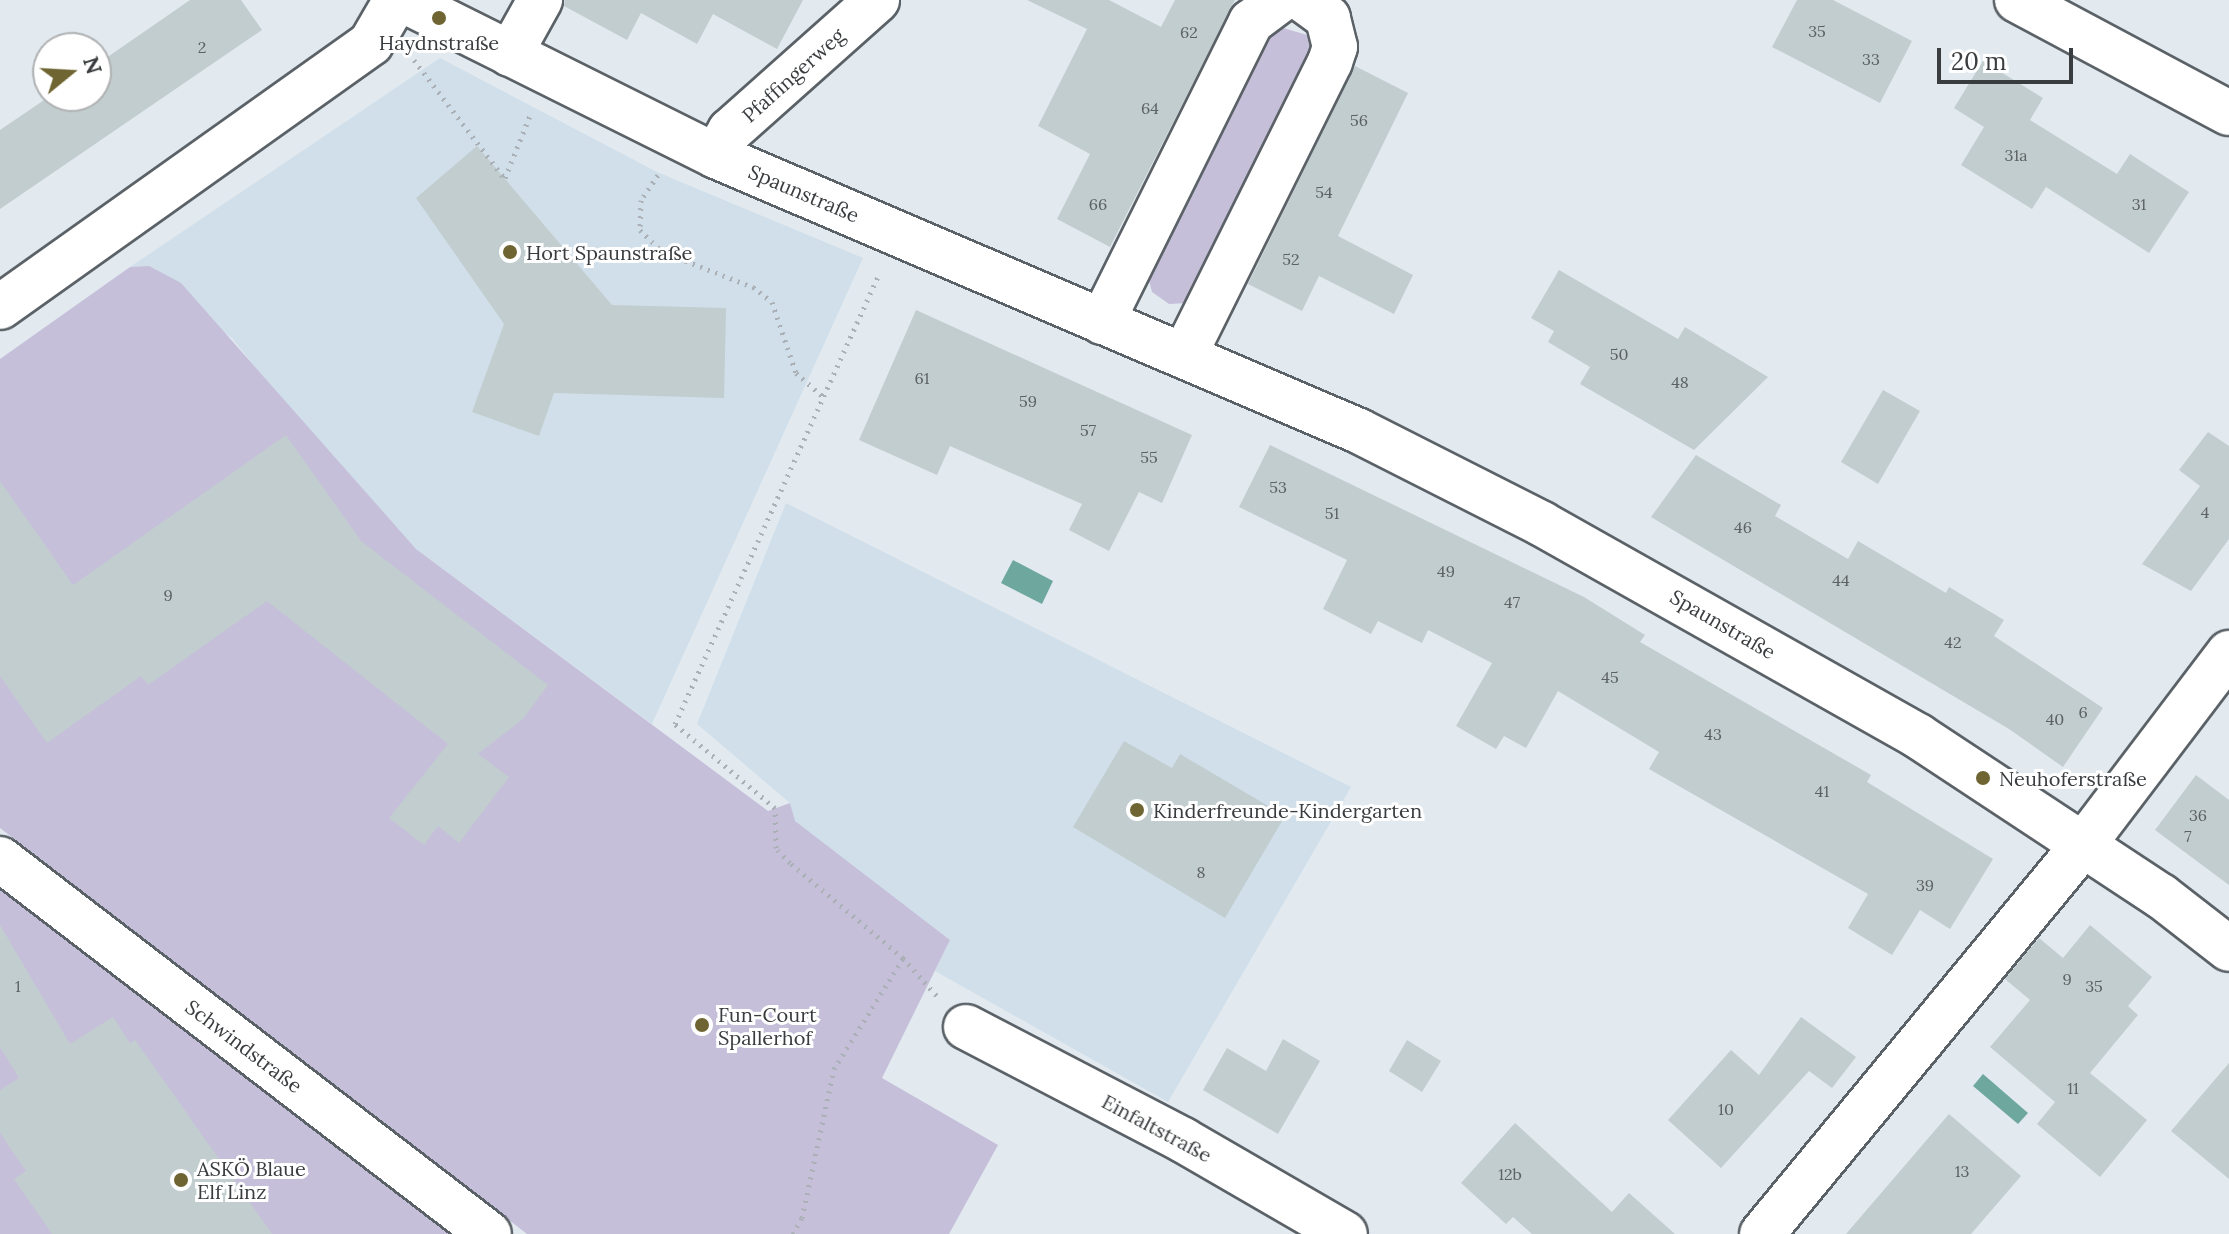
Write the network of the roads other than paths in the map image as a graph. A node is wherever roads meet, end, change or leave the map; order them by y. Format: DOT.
graph roads {
  1 [pos="396,0"];
  2 [pos="403,0"];
  3 [pos="540,0"];
  4 [pos="877,0"];
  5 [pos="1280,0"];
  6 [pos="1303,0"];
  7 [pos="2017,0"];
  8 [pos="510,54"];
  9 [pos="2229,113"];
  10 [pos="716,156"];
  11 [pos="0,307"];
  12 [pos="1102,322"];
  13 [pos="1184,356"];
  14 [pos="2229,653"];
  15 [pos="2084,844"];
  16 [pos="0,859"];
  17 [pos="2229,949"];
  18 [pos="966,1027"];
  19 [pos="489,1234"];
  20 [pos="1345,1234"];
  21 [pos="1762,1234"];
  1 -- 11 [label="street"];
  2 -- 8 [label="street, Spaunstraße"];
  3 -- 8 [label="street"];
  4 -- 10 [label="street, Pfaffingerweg"];
  5 -- 12 [label="street"];
  6 -- 13 [label="street"];
  7 -- 9 [label="street"];
  8 -- 10 [label="street, Spaunstraße"];
  10 -- 12 [label="street, Spaunstraße"];
  12 -- 13 [label="street, Spaunstraße"];
  13 -- 15 [label="street, Spaunstraße"];
  14 -- 15 [label="street"];
  15 -- 17 [label="street, Spaunstraße"];
  15 -- 21 [label="street"];
  16 -- 19 [label="street, Schwindstraße"];
  18 -- 20 [label="street, Einfaltstraße"];
}
